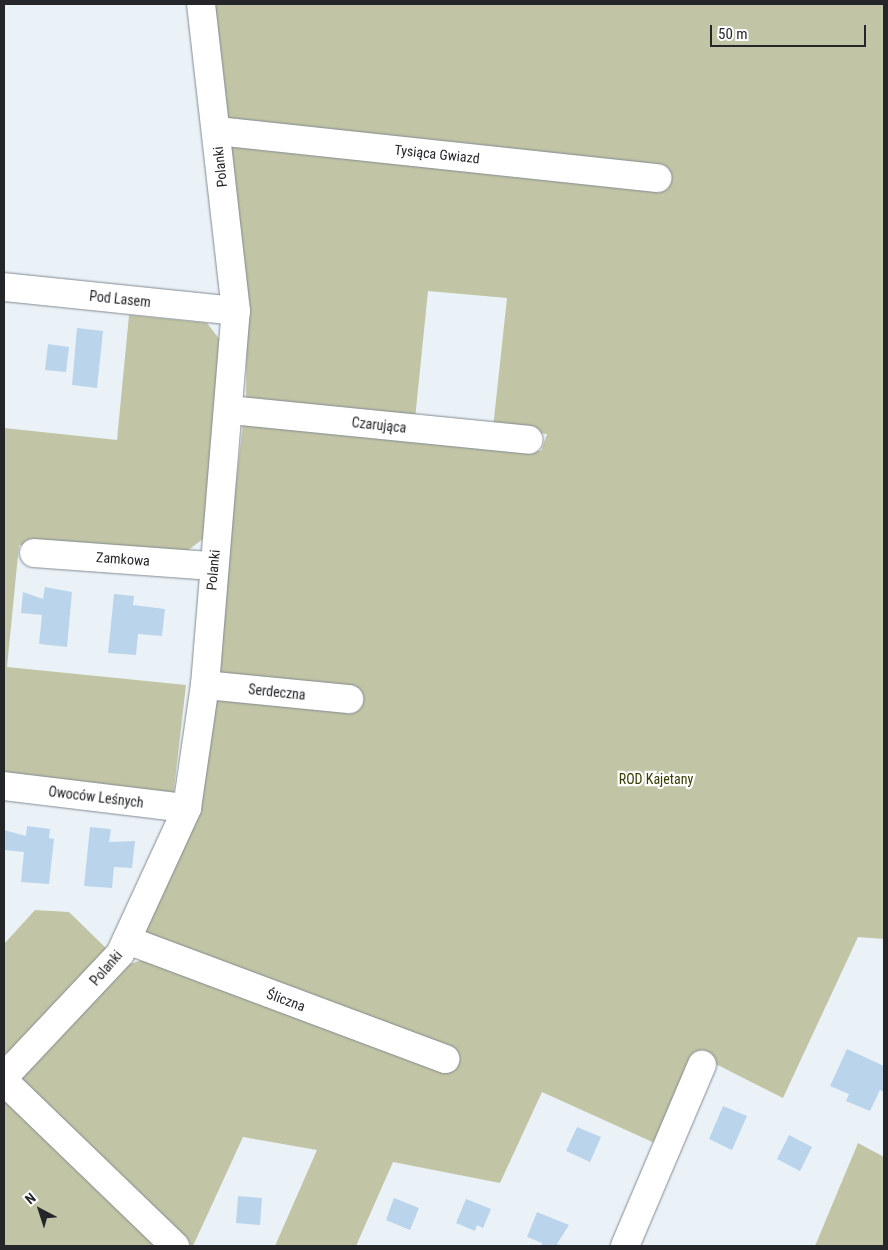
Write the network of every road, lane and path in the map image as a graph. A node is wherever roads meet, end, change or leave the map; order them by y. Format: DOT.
graph roads {
  1 [pos="200,4"];
  2 [pos="217,131"];
  3 [pos="657,178"];
  4 [pos="4,287"];
  5 [pos="236,312"];
  6 [pos="230,410"];
  7 [pos="528,440"];
  8 [pos="34,553"];
  9 [pos="212,566"];
  10 [pos="205,685"];
  11 [pos="349,699"];
  12 [pos="4,786"];
  13 [pos="187,808"];
  14 [pos="127,940"];
  15 [pos="446,1059"];
  16 [pos="702,1065"];
  17 [pos="4,1077"];
  18 [pos="4,1081"];
  19 [pos="175,1246"];
  20 [pos="625,1246"];
  1 -- 2 [label="street, Polanki"];
  2 -- 3 [label="street, Tysiąca Gwiazd"];
  2 -- 5 [label="street, Polanki"];
  4 -- 5 [label="street, Pod Lasem"];
  5 -- 6 [label="street, Polanki"];
  6 -- 7 [label="street, Czarująca"];
  6 -- 9 [label="street, Polanki"];
  8 -- 9 [label="street, Zamkowa"];
  9 -- 10 [label="street, Polanki"];
  10 -- 11 [label="street, Serdeczna"];
  10 -- 13 [label="street, Polanki"];
  12 -- 13 [label="street, Owoców Leśnych"];
  13 -- 14 [label="street, Polanki"];
  14 -- 15 [label="street, Śliczna"];
  14 -- 17 [label="street, Polanki"];
  16 -- 20 [label="street"];
  18 -- 19 [label="street"];
}
